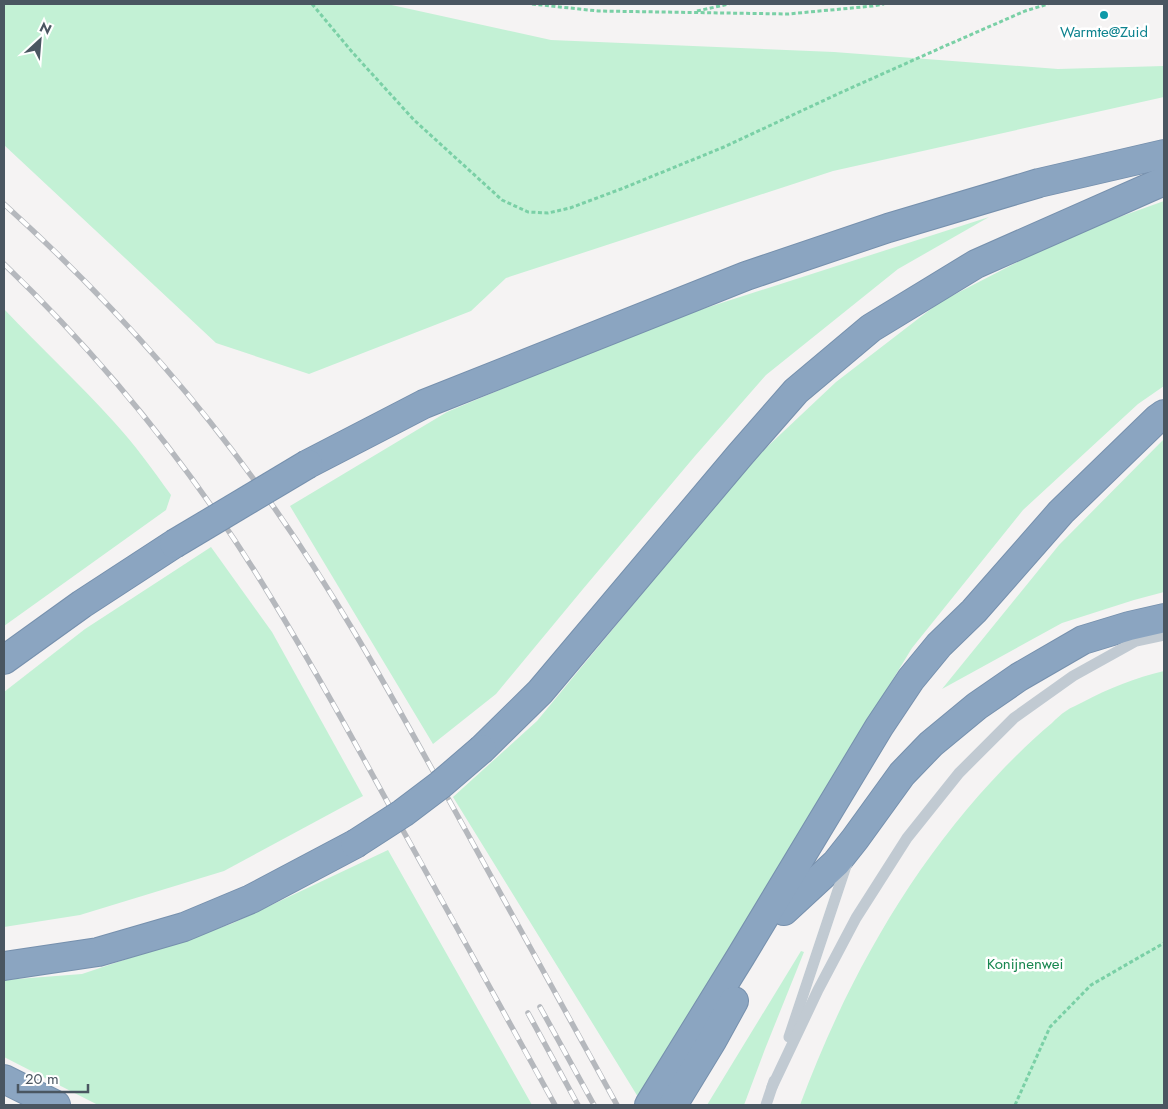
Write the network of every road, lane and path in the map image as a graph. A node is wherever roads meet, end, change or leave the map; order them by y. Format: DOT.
graph roads {
  1 [pos="312,4"];
  2 [pos="532,4"];
  3 [pos="729,4"];
  4 [pos="884,4"];
  5 [pos="1048,4"];
  6 [pos="691,12"];
  7 [pos="1164,154"];
  8 [pos="1164,181"];
  9 [pos="1164,414"];
  10 [pos="974,611"];
  11 [pos="1164,618"];
  12 [pos="1164,635"];
  13 [pos="4,660"];
  14 [pos="855,839"];
  15 [pos="784,911"];
  16 [pos="1164,943"];
  17 [pos="4,966"];
  18 [pos="4,1079"];
  19 [pos="772,1086"];
  20 [pos="665,1099"];
  21 [pos="56,1105"];
  22 [pos="766,1105"];
  23 [pos="1015,1105"];
  1 -- 5 [label="path"];
  2 -- 6 [label="path"];
  3 -- 6 [label="path"];
  4 -- 6 [label="path"];
  7 -- 13 [label="highway, bridge"];
  8 -- 17 [label="highway, bridge"];
  9 -- 10 [label="highway"];
  10 -- 15 [label="highway"];
  10 -- 20 [label="highway"];
  11 -- 14 [label="highway"];
  12 -- 19 [label="lane"];
  14 -- 15 [label="highway"];
  14 -- 19 [label="lane"];
  15 -- 20 [label="highway"];
  16 -- 23 [label="path"];
  18 -- 21 [label="highway"];
  19 -- 22 [label="lane"];
}
